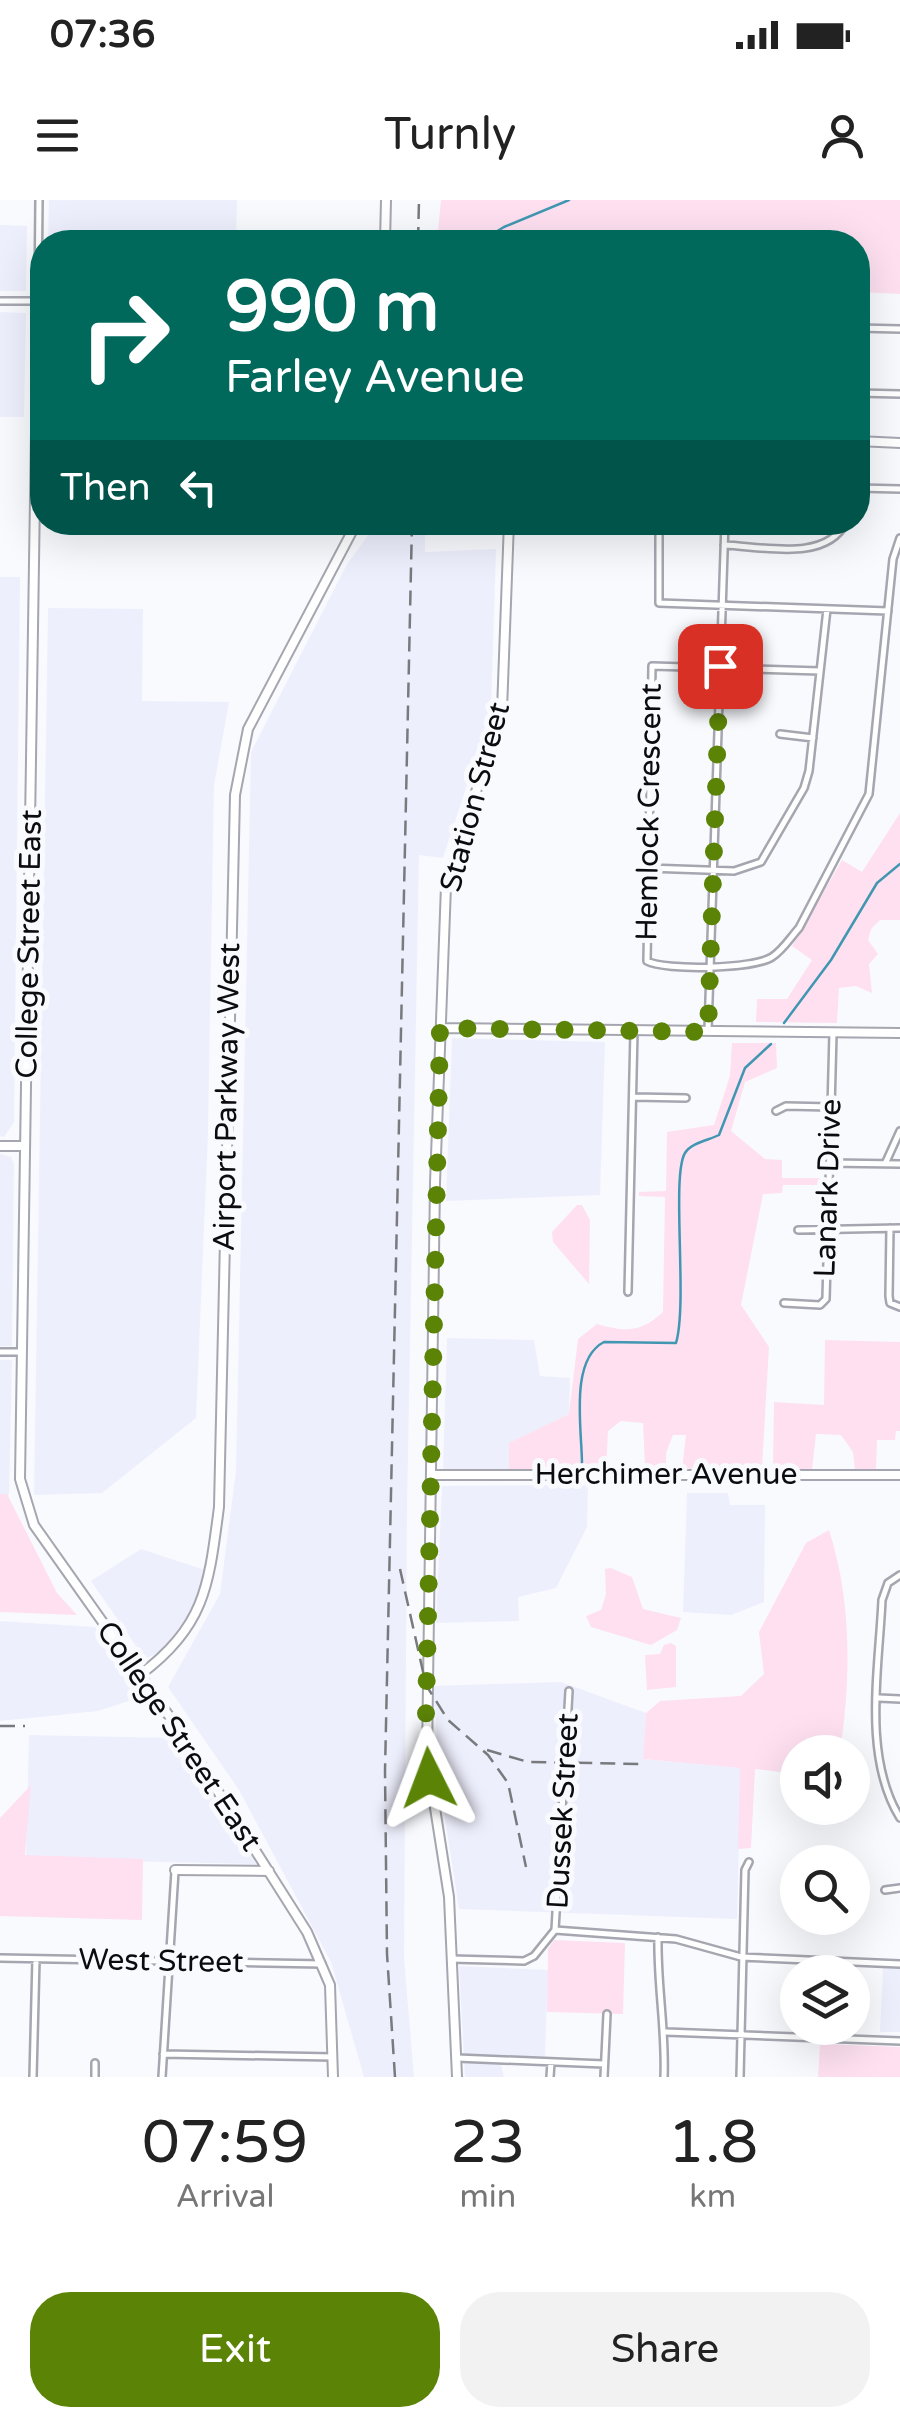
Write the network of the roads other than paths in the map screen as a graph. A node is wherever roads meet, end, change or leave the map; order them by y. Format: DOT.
graph roads {
  1 [pos="40,200"];
  2 [pos="386,200"];
  3 [pos="39,230"];
  4 [pos="385,230"];
  5 [pos="0,300"];
  6 [pos="30,301"];
  7 [pos="870,328"];
  8 [pos="900,329"];
  9 [pos="870,393"];
  10 [pos="900,394"];
  11 [pos="870,442"];
  12 [pos="900,443"];
  13 [pos="870,488"];
  14 [pos="900,489"];
  15 [pos="34,535"];
  16 [pos="350,535"];
  17 [pos="508,535"];
  18 [pos="660,535"];
  19 [pos="724,535"];
  20 [pos="837,535"];
  21 [pos="900,538"];
  22 [pos="724,545"];
  23 [pos="722,606"];
  24 [pos="826,609"];
  25 [pos="888,611"];
  26 [pos="720,666"];
  27 [pos="820,670"];
  28 [pos="780,734"];
  29 [pos="813,738"];
  30 [pos="648,868"];
  31 [pos="713,869"];
  32 [pos="710,965"];
  33 [pos="440,1028"];
  34 [pos="634,1031"];
  35 [pos="708,1032"];
  36 [pos="833,1033"];
  37 [pos="900,1033"];
  38 [pos="633,1097"];
  39 [pos="686,1098"];
  40 [pos="831,1107"];
  41 [pos="776,1111"];
  42 [pos="900,1131"];
  43 [pos="0,1146"];
  44 [pos="25,1146"];
  45 [pos="830,1163"];
  46 [pos="885,1164"];
  47 [pos="900,1164"];
  48 [pos="890,1228"];
  49 [pos="900,1228"];
  50 [pos="798,1230"];
  51 [pos="827,1231"];
  52 [pos="628,1292"];
  53 [pos="784,1303"];
  54 [pos="900,1306"];
  55 [pos="0,1352"];
  56 [pos="22,1352"];
  57 [pos="431,1474"];
  58 [pos="900,1475"];
  59 [pos="900,1576"];
  60 [pos="141,1674"];
  61 [pos="569,1691"];
  62 [pos="878,1698"];
  63 [pos="900,1699"];
  64 [pos="900,1818"];
  65 [pos="749,1862"];
  66 [pos="176,1870"];
  67 [pos="269,1871"];
  68 [pos="900,1888"];
  69 [pos="885,1890"];
  70 [pos="555,1930"];
  71 [pos="658,1938"];
  72 [pos="741,1957"];
  73 [pos="0,1958"];
  74 [pos="450,1958"];
  75 [pos="36,1959"];
  76 [pos="170,1961"];
  77 [pos="322,1964"];
  78 [pos="900,1964"];
  79 [pos="607,2014"];
  80 [pos="666,2032"];
  81 [pos="742,2034"];
  82 [pos="900,2041"];
  83 [pos="164,2054"];
  84 [pos="333,2058"];
  85 [pos="456,2058"];
  86 [pos="550,2062"];
  87 [pos="95,2063"];
  88 [pos="604,2064"];
  89 [pos="33,2077"];
  90 [pos="95,2077"];
  91 [pos="162,2077"];
  92 [pos="332,2077"];
  93 [pos="458,2077"];
  94 [pos="550,2077"];
  95 [pos="604,2077"];
  96 [pos="664,2077"];
  97 [pos="740,2077"];
  1 -- 3 [label="street, College Street East"];
  2 -- 4 [label="street"];
  5 -- 6 [label="street"];
  7 -- 8 [label="street"];
  9 -- 10 [label="street"];
  11 -- 12 [label="street"];
  13 -- 14 [label="street"];
  15 -- 44 [label="street, College Street East"];
  16 -- 60 [label="street, Airport Parkway West"];
  17 -- 33 [label="street, Station Street"];
  18 -- 23 [label="street"];
  19 -- 22 [label="street"];
  20 -- 22 [label="street"];
  21 -- 25 [label="street"];
  22 -- 23 [label="street"];
  23 -- 24 [label="street"];
  23 -- 26 [label="street"];
  24 -- 25 [label="street"];
  24 -- 27 [label="street"];
  25 -- 32 [label="street"];
  26 -- 27 [label="street"];
  26 -- 30 [label="street, Hemlock Crescent"];
  26 -- 31 [label="street"];
  27 -- 29 [label="street"];
  28 -- 29 [label="street"];
  29 -- 31 [label="street"];
  30 -- 31 [label="street"];
  30 -- 32 [label="street, Hemlock Crescent"];
  31 -- 32 [label="street"];
  32 -- 35 [label="street"];
  33 -- 34 [label="street"];
  33 -- 57 [label="street, Station Street"];
  34 -- 35 [label="street"];
  34 -- 38 [label="street"];
  35 -- 36 [label="street"];
  36 -- 37 [label="street"];
  36 -- 40 [label="street, Lanark Drive"];
  38 -- 39 [label="street"];
  38 -- 52 [label="street"];
  40 -- 41 [label="street"];
  40 -- 45 [label="street, Lanark Drive"];
  42 -- 46 [label="street"];
  43 -- 44 [label="street"];
  44 -- 56 [label="street, College Street East"];
  45 -- 46 [label="street"];
  45 -- 51 [label="street, Lanark Drive"];
  46 -- 47 [label="street"];
  48 -- 49 [label="street"];
  48 -- 51 [label="street"];
  48 -- 54 [label="street"];
  50 -- 51 [label="street"];
  51 -- 53 [label="street, Lanark Drive"];
  55 -- 56 [label="street"];
  56 -- 60 [label="street, College Street East"];
  57 -- 58 [label="street, Herchimer Avenue"];
  57 -- 74 [label="street, Station Street"];
  59 -- 62 [label="street"];
  60 -- 67 [label="street, College Street East"];
  61 -- 70 [label="street, Dussek Street"];
  62 -- 63 [label="street"];
  62 -- 64 [label="street"];
  65 -- 72 [label="street"];
  66 -- 67 [label="street"];
  66 -- 76 [label="street"];
  67 -- 77 [label="street, College Street East"];
  68 -- 69 [label="street"];
  70 -- 71 [label="street"];
  70 -- 74 [label="street"];
  71 -- 72 [label="street"];
  71 -- 80 [label="street"];
  72 -- 78 [label="street"];
  72 -- 81 [label="street"];
  73 -- 75 [label="street, West Street"];
  74 -- 85 [label="street, Station Street"];
  75 -- 76 [label="street, West Street"];
  75 -- 89 [label="street"];
  76 -- 77 [label="street, West Street"];
  76 -- 83 [label="street"];
  77 -- 84 [label="street, College Street East"];
  79 -- 88 [label="street"];
  80 -- 81 [label="street"];
  80 -- 96 [label="street"];
  81 -- 82 [label="street"];
  81 -- 97 [label="street"];
  83 -- 84 [label="street"];
  83 -- 91 [label="street"];
  84 -- 92 [label="street, College Street East"];
  85 -- 86 [label="street"];
  85 -- 93 [label="street, Station Street"];
  86 -- 88 [label="street"];
  86 -- 94 [label="street"];
  87 -- 90 [label="street"];
  88 -- 95 [label="street"];
}
